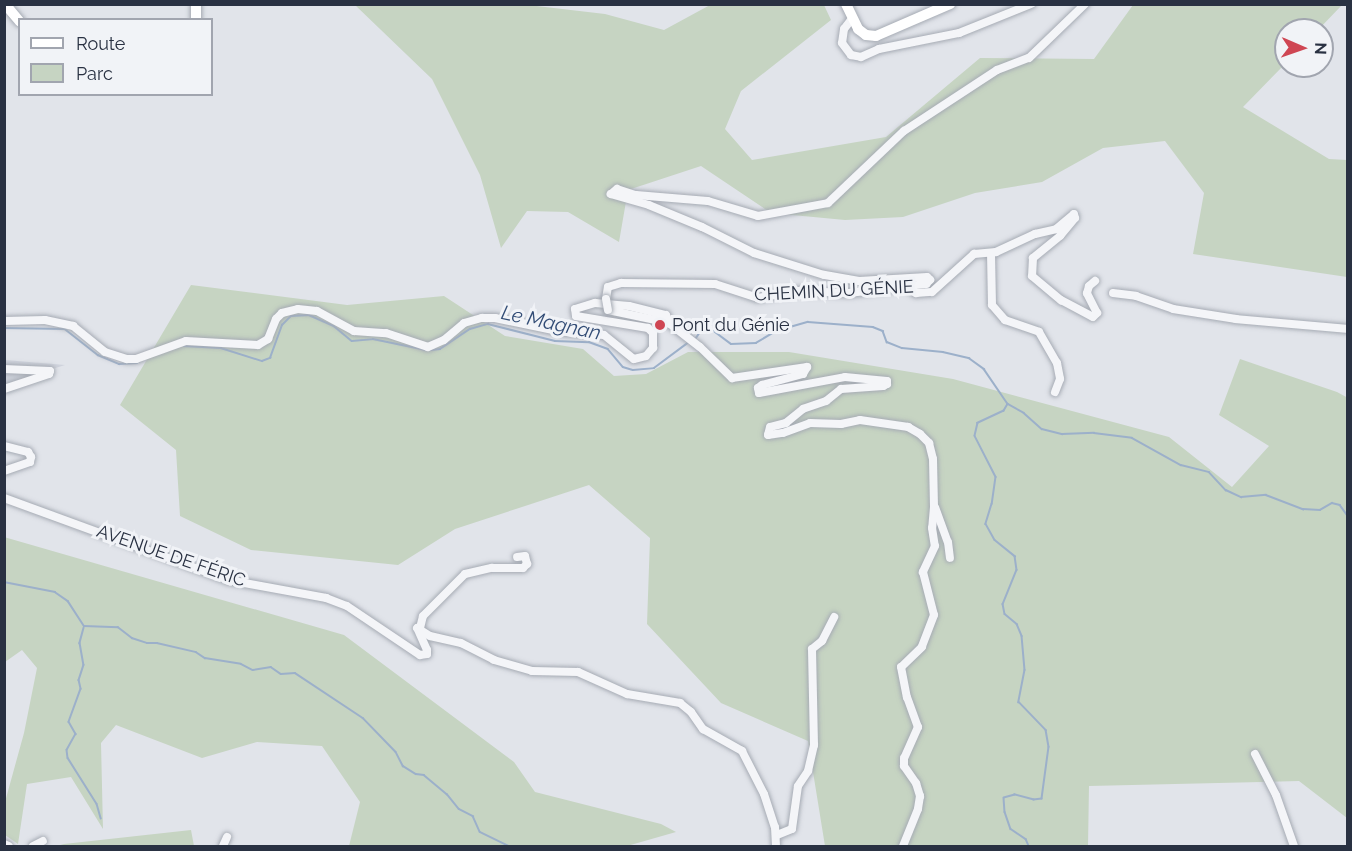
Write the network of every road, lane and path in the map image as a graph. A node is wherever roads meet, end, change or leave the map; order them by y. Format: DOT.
graph roads {
  1 [pos="5,4"];
  2 [pos="846,4"];
  3 [pos="950,4"];
  4 [pos="1031,4"];
  5 [pos="1085,4"];
  6 [pos="18,20"];
  7 [pos="851,20"];
  8 [pos="991,253"];
  9 [pos="1095,281"];
  10 [pos="907,286"];
  11 [pos="1113,293"];
  12 [pos="4,321"];
  13 [pos="669,323"];
  14 [pos="1347,329"];
  15 [pos="4,369"];
  16 [pos="9,388"];
  17 [pos="1055,392"];
  18 [pos="4,446"];
  19 [pos="4,471"];
  20 [pos="4,498"];
  21 [pos="934,507"];
  22 [pos="517,557"];
  23 [pos="950,558"];
  24 [pos="834,617"];
  25 [pos="420,628"];
  26 [pos="1255,754"];
  27 [pos="777,835"];
  28 [pos="227,837"];
  29 [pos="43,842"];
  30 [pos="4,844"];
  31 [pos="9,846"];
  32 [pos="33,846"];
  33 [pos="223,846"];
  34 [pos="776,846"];
  35 [pos="903,846"];
  36 [pos="1294,846"];
  1 -- 6 [label="main road"];
  2 -- 7 [label="main road"];
  3 -- 7 [label="main road"];
  4 -- 7 [label="street"];
  5 -- 10 [label="street, CHEMIN DU GÉNIE"];
  8 -- 9 [label="street"];
  8 -- 10 [label="street"];
  8 -- 17 [label="street"];
  10 -- 13 [label="street, CHEMIN DU GÉNIE, bridge"];
  11 -- 14 [label="street"];
  12 -- 13 [label="street"];
  13 -- 21 [label="street, CHEMIN DU GÉNIE"];
  15 -- 16 [label="street"];
  18 -- 19 [label="street"];
  20 -- 25 [label="street, AVENUE DE FÉRIC"];
  21 -- 23 [label="street"];
  21 -- 35 [label="street, CHEMIN DU GÉNIE"];
  22 -- 25 [label="street"];
  24 -- 27 [label="street"];
  25 -- 27 [label="street"];
  26 -- 36 [label="street"];
  27 -- 34 [label="street"];
  28 -- 33 [label="street"];
  29 -- 32 [label="street"];
  30 -- 31 [label="street"];
}
